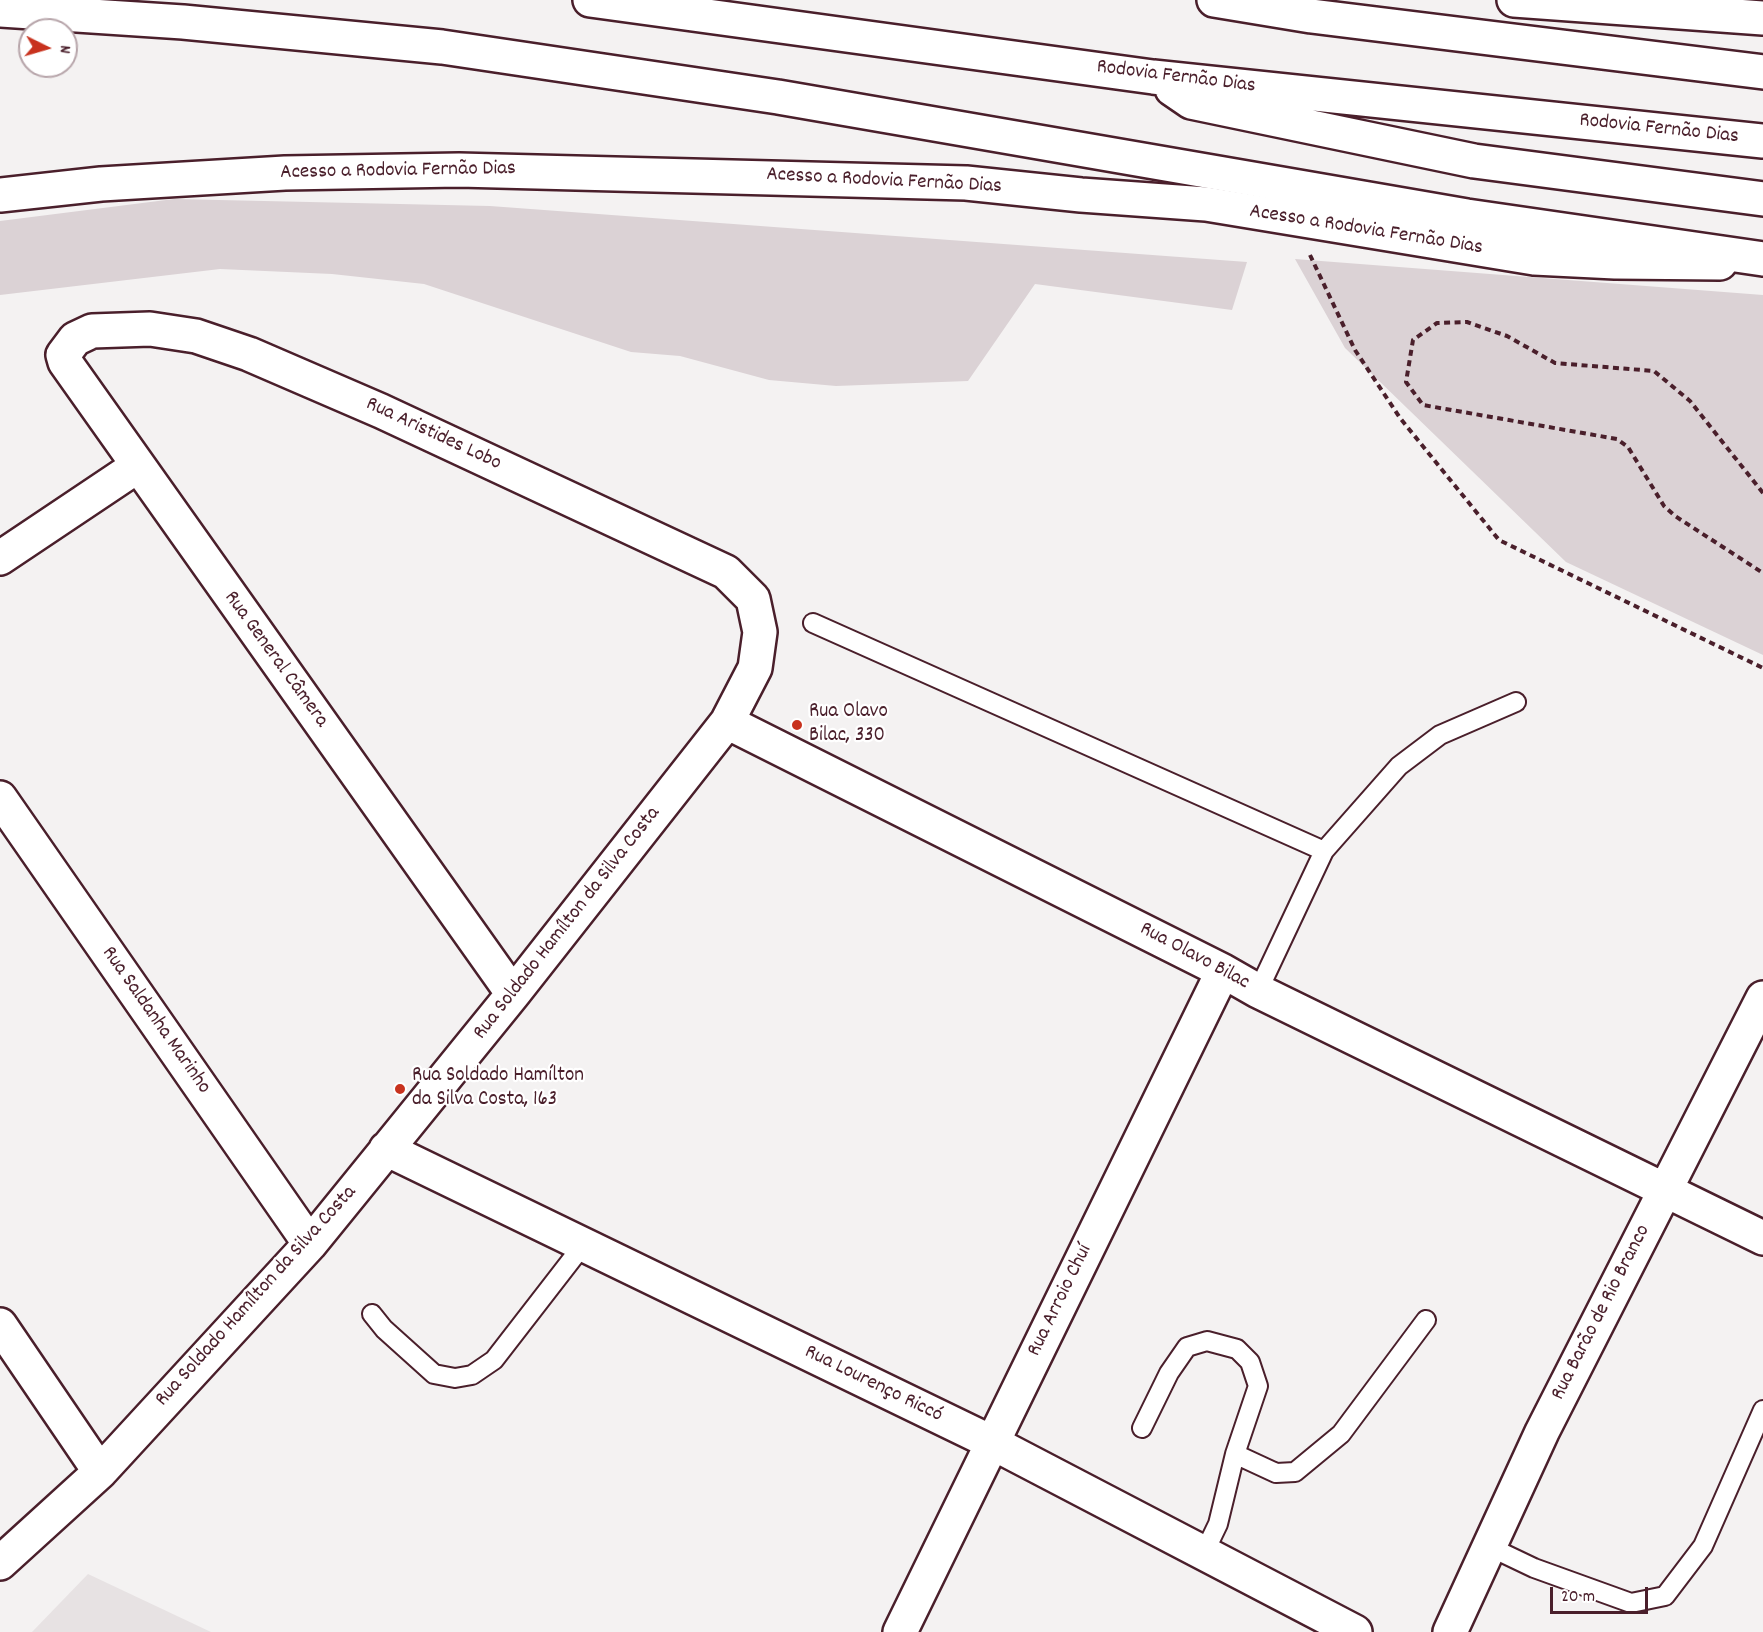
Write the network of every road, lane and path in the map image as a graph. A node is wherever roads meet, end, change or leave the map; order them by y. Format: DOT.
graph roads {
  1 [pos="142,0"];
  2 [pos="590,0"];
  3 [pos="1214,0"];
  4 [pos="1514,0"];
  5 [pos="0,10"];
  6 [pos="1763,18"];
  7 [pos="183,22"];
  8 [pos="1763,72"];
  9 [pos="1153,77"];
  10 [pos="1763,141"];
  11 [pos="0,195"];
  12 [pos="1763,199"];
  13 [pos="1293,220"];
  14 [pos="1763,259"];
  15 [pos="1763,263"];
  16 [pos="92,331"];
  17 [pos="136,467"];
  18 [pos="1763,492"];
  19 [pos="0,558"];
  20 [pos="1763,573"];
  21 [pos="753,599"];
  22 [pos="813,623"];
  23 [pos="1763,668"];
  24 [pos="1516,702"];
  25 [pos="727,722"];
  26 [pos="0,798"];
  27 [pos="1324,851"];
  28 [pos="1223,971"];
  29 [pos="1258,991"];
  30 [pos="513,994"];
  31 [pos="1763,998"];
  32 [pos="386,1149"];
  33 [pos="1664,1190"];
  34 [pos="1763,1238"];
  35 [pos="310,1244"];
  36 [pos="584,1245"];
  37 [pos="372,1314"];
  38 [pos="1426,1320"];
  39 [pos="0,1325"];
  40 [pos="1763,1410"];
  41 [pos="1142,1428"];
  42 [pos="991,1442"];
  43 [pos="1235,1454"];
  44 [pos="100,1472"];
  45 [pos="1490,1547"];
  46 [pos="1204,1553"];
  47 [pos="0,1563"];
  48 [pos="900,1632"];
  49 [pos="1355,1632"];
  50 [pos="1450,1632"];
  1 -- 7 [label="main road"];
  2 -- 9 [label="main road, Rodovia Fernão Dias"];
  3 -- 8 [label="main road"];
  4 -- 6 [label="main road"];
  5 -- 7 [label="main road"];
  7 -- 14 [label="main road"];
  9 -- 10 [label="main road, Rodovia Fernão Dias"];
  9 -- 12 [label="main road"];
  11 -- 13 [label="main road, Acesso a Rodovia Fernão Dias"];
  13 -- 15 [label="main road, Acesso a Rodovia Fernão Dias"];
  13 -- 23 [label="path"];
  16 -- 17 [label="main road, Rua General Câmera"];
  16 -- 21 [label="main road, Rua Aristides Lobo"];
  17 -- 19 [label="main road"];
  17 -- 30 [label="main road, Rua General Câmera"];
  18 -- 20 [label="path"];
  21 -- 25 [label="main road, Rua Soldado Hamílton da Silva Costa"];
  22 -- 27 [label="lane"];
  24 -- 27 [label="lane"];
  25 -- 28 [label="main road, Rua Olavo Bilac"];
  25 -- 30 [label="main road, Rua Soldado Hamílton da Silva Costa"];
  26 -- 35 [label="main road, Rua Saldanha Marinho"];
  27 -- 29 [label="lane"];
  28 -- 29 [label="main road, Rua Olavo Bilac"];
  28 -- 42 [label="main road, Rua Arroio Chuí"];
  29 -- 33 [label="main road, Rua Olavo Bilac"];
  30 -- 32 [label="main road, Rua Soldado Hamílton da Silva Costa"];
  31 -- 33 [label="main road, Rua Barão de Rio Branco"];
  32 -- 35 [label="main road, Rua Soldado Hamílton da Silva Costa"];
  32 -- 36 [label="main road, Rua Lourenço Riccó"];
  33 -- 34 [label="main road, Rua Olavo Bilac"];
  33 -- 45 [label="main road, Rua Barão de Rio Branco"];
  35 -- 44 [label="main road, Rua Soldado Hamílton da Silva Costa"];
  36 -- 37 [label="lane"];
  36 -- 42 [label="main road, Rua Lourenço Riccó"];
  38 -- 43 [label="lane"];
  39 -- 44 [label="main road"];
  40 -- 45 [label="lane"];
  41 -- 43 [label="lane"];
  42 -- 46 [label="main road, Rua Lourenço Riccó"];
  42 -- 48 [label="main road, Rua Arroio Chuí"];
  43 -- 46 [label="lane"];
  44 -- 47 [label="main road, Rua Soldado Hamílton da Silva Costa"];
  45 -- 50 [label="main road, Rua Barão de Rio Branco"];
  46 -- 49 [label="main road, Rua Lourenço Riccó"];
}
